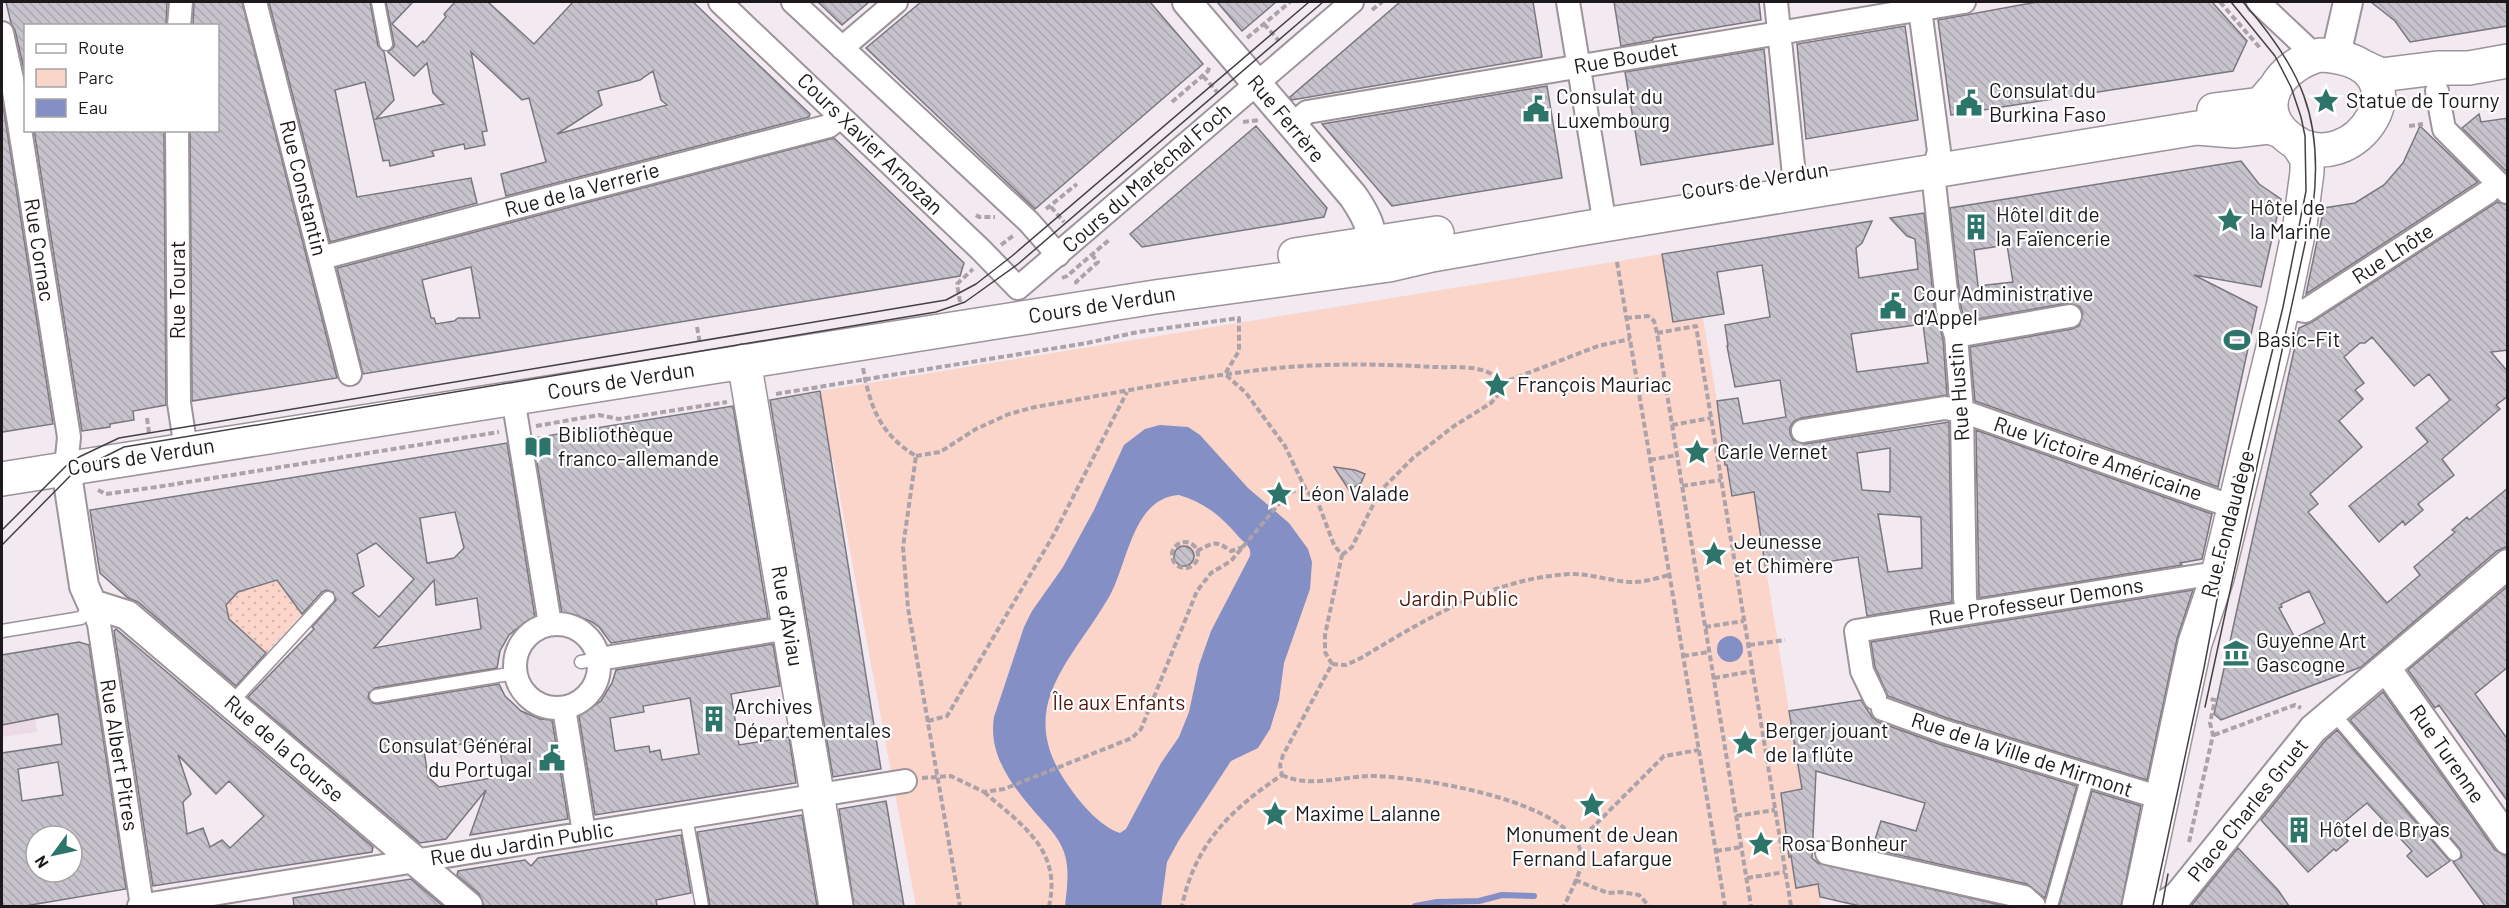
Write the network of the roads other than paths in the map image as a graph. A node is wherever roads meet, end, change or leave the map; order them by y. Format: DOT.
graph roads {
  1 [pos="181,2"];
  2 [pos="255,2"];
  3 [pos="378,2"];
  4 [pos="720,2"];
  5 [pos="793,2"];
  6 [pos="896,2"];
  7 [pos="1186,2"];
  8 [pos="1352,2"];
  9 [pos="1568,2"];
  10 [pos="1776,2"];
  11 [pos="1964,2"];
  12 [pos="2258,2"];
  13 [pos="2348,2"];
  14 [pos="1920,5"];
  15 [pos="179,24"];
  16 [pos="1779,32"];
  17 [pos="2,33"];
  18 [pos="386,44"];
  19 [pos="842,48"];
  20 [pos="2328,55"];
  21 [pos="2508,61"];
  22 [pos="1579,66"];
  23 [pos="2366,68"];
  24 [pos="2508,80"];
  25 [pos="1257,84"];
  26 [pos="2273,90"];
  27 [pos="2437,91"];
  28 [pos="2376,112"];
  29 [pos="840,117"];
  30 [pos="1292,125"];
  31 [pos="177,132"];
  32 [pos="2289,137"];
  33 [pos="1936,162"];
  34 [pos="1794,175"];
  35 [pos="2502,187"];
  36 [pos="1604,216"];
  37 [pos="1371,243"];
  38 [pos="1058,255"];
  39 [pos="321,258"];
  40 [pos="1306,276"];
  41 [pos="1242,285"];
  42 [pos="1021,303"];
  43 [pos="2283,307"];
  44 [pos="2070,316"];
  45 [pos="1956,336"];
  46 [pos="744,361"];
  47 [pos="350,374"];
  48 [pos="1962,411"];
  49 [pos="516,413"];
  50 [pos="1803,431"];
  51 [pos="186,449"];
  52 [pos="66,468"];
  53 [pos="2,479"];
  54 [pos="2235,504"];
  55 [pos="2508,564"];
  56 [pos="2217,578"];
  57 [pos="328,598"];
  58 [pos="92,604"];
  59 [pos="1968,613"];
  60 [pos="550,624"];
  61 [pos="789,628"];
  62 [pos="2,631"];
  63 [pos="590,661"];
  64 [pos="2386,668"];
  65 [pos="515,673"];
  66 [pos="376,696"];
  67 [pos="231,703"];
  68 [pos="1879,704"];
  69 [pos="564,708"];
  70 [pos="2332,712"];
  71 [pos="2088,776"];
  72 [pos="905,780"];
  73 [pos="818,795"];
  74 [pos="2161,798"];
  75 [pos="686,817"];
  76 [pos="584,833"];
  77 [pos="2508,840"];
  78 [pos="1827,853"];
  79 [pos="2454,854"];
  80 [pos="415,861"];
  81 [pos="141,906"];
  82 [pos="468,906"];
  83 [pos="702,906"];
  84 [pos="836,906"];
  85 [pos="2034,906"];
  86 [pos="2050,906"];
  87 [pos="2139,906"];
  88 [pos="2163,906"];
  1 -- 15 [label="street"];
  2 -- 39 [label="street, Rue Constantin"];
  3 -- 18 [label="lane"];
  4 -- 29 [label="street, Cours Xavier Arnozan"];
  5 -- 19 [label="street"];
  6 -- 19 [label="street"];
  7 -- 25 [label="street, Rue Ferrère"];
  8 -- 25 [label="street, Cours du Maréchal Foch"];
  9 -- 22 [label="street"];
  10 -- 16 [label="street"];
  11 -- 14 [label="street, Rue Boudet"];
  12 -- 20 [label="street"];
  13 -- 20 [label="street"];
  14 -- 16 [label="street, Rue Boudet"];
  14 -- 33 [label="street, Rue Hustin"];
  16 -- 22 [label="street, Rue Boudet"];
  16 -- 34 [label="street"];
  17 -- 52 [label="street, Rue Cornac"];
  19 -- 38 [label="street"];
  20 -- 23 [label="main road"];
  20 -- 26 [label="main road"];
  21 -- 23 [label="main road"];
  22 -- 30 [label="street, Rue Boudet"];
  22 -- 36 [label="street"];
  23 -- 28 [label="main road"];
  24 -- 27 [label="main road"];
  25 -- 30 [label="street, Rue Ferrère"];
  25 -- 38 [label="street, Cours du Maréchal Foch"];
  26 -- 32 [label="main road"];
  26 -- 33 [label="main road, Cours de Verdun"];
  27 -- 28 [label="main road"];
  27 -- 35 [label="street"];
  28 -- 32 [label="main road"];
  29 -- 39 [label="street, Rue de la Verrerie"];
  29 -- 42 [label="street, Cours Xavier Arnozan"];
  30 -- 37 [label="street, Rue Ferrère"];
  31 -- 51 [label="street, Rue Tourat"];
  32 -- 33 [label="main road, Cours de Verdun"];
  32 -- 43 [label="main road, Rue Fondaudège"];
  33 -- 34 [label="main road, Cours de Verdun"];
  33 -- 36 [label="main road, Cours de Verdun"];
  33 -- 45 [label="street, Rue Hustin"];
  34 -- 36 [label="main road, Cours de Verdun"];
  35 -- 43 [label="street, Rue Lhôte"];
  36 -- 37 [label="main road, Cours de Verdun"];
  36 -- 40 [label="main road, Cours de Verdun"];
  37 -- 40 [label="street"];
  37 -- 41 [label="main road, Cours de Verdun"];
  38 -- 42 [label="street, Cours du Maréchal Foch"];
  39 -- 47 [label="street, Rue Constantin"];
  40 -- 41 [label="main road, Cours de Verdun"];
  41 -- 42 [label="main road, Cours de Verdun"];
  42 -- 46 [label="main road, Cours de Verdun"];
  43 -- 54 [label="main road, Rue Fondaudège"];
  44 -- 45 [label="street"];
  45 -- 48 [label="street, Rue Hustin"];
  46 -- 49 [label="main road, Cours de Verdun"];
  46 -- 61 [label="main road, Rue d'Aviau"];
  48 -- 50 [label="street, Rue Victoire Américaine"];
  48 -- 54 [label="street, Rue Victoire Américaine"];
  48 -- 59 [label="street, Rue Hustin"];
  49 -- 51 [label="main road, Cours de Verdun"];
  49 -- 60 [label="street"];
  51 -- 52 [label="main road, Cours de Verdun"];
  52 -- 53 [label="main road, Cours de Verdun"];
  52 -- 58 [label="street"];
  54 -- 56 [label="main road, Rue Fondaudège"];
  55 -- 64 [label="street, Place Charles Gruet"];
  56 -- 59 [label="street, Rue Professeur Demons"];
  56 -- 74 [label="main road, Rue Fondaudège"];
  57 -- 67 [label="lane"];
  58 -- 62 [label="lane"];
  58 -- 67 [label="street, Rue de la Course"];
  58 -- 81 [label="street, Rue Albert Pitres"];
  59 -- 68 [label="street, Rue Professeur Demons"];
  60 -- 63 [label="street"];
  60 -- 65 [label="street"];
  61 -- 63 [label="street"];
  61 -- 73 [label="main road, Rue d'Aviau"];
  63 -- 69 [label="street"];
  64 -- 70 [label="street, Place Charles Gruet"];
  64 -- 77 [label="street, Rue Turenne"];
  65 -- 66 [label="lane"];
  65 -- 69 [label="street"];
  67 -- 80 [label="street, Rue de la Course"];
  68 -- 71 [label="street, Rue de la Ville de Mirmont"];
  69 -- 76 [label="street"];
  70 -- 79 [label="lane"];
  70 -- 88 [label="street, Place Charles Gruet"];
  71 -- 74 [label="street, Rue de la Ville de Mirmont"];
  71 -- 86 [label="lane"];
  72 -- 73 [label="street, Rue du Jardin Public"];
  73 -- 75 [label="street, Rue du Jardin Public"];
  73 -- 84 [label="main road, Rue d'Aviau"];
  74 -- 87 [label="main road, Rue Fondaudège"];
  75 -- 76 [label="street, Rue du Jardin Public"];
  75 -- 83 [label="lane"];
  76 -- 80 [label="street, Rue du Jardin Public"];
  78 -- 85 [label="street"];
  80 -- 81 [label="street, Rue du Jardin Public"];
  80 -- 82 [label="street, Rue de la Course"];
}
